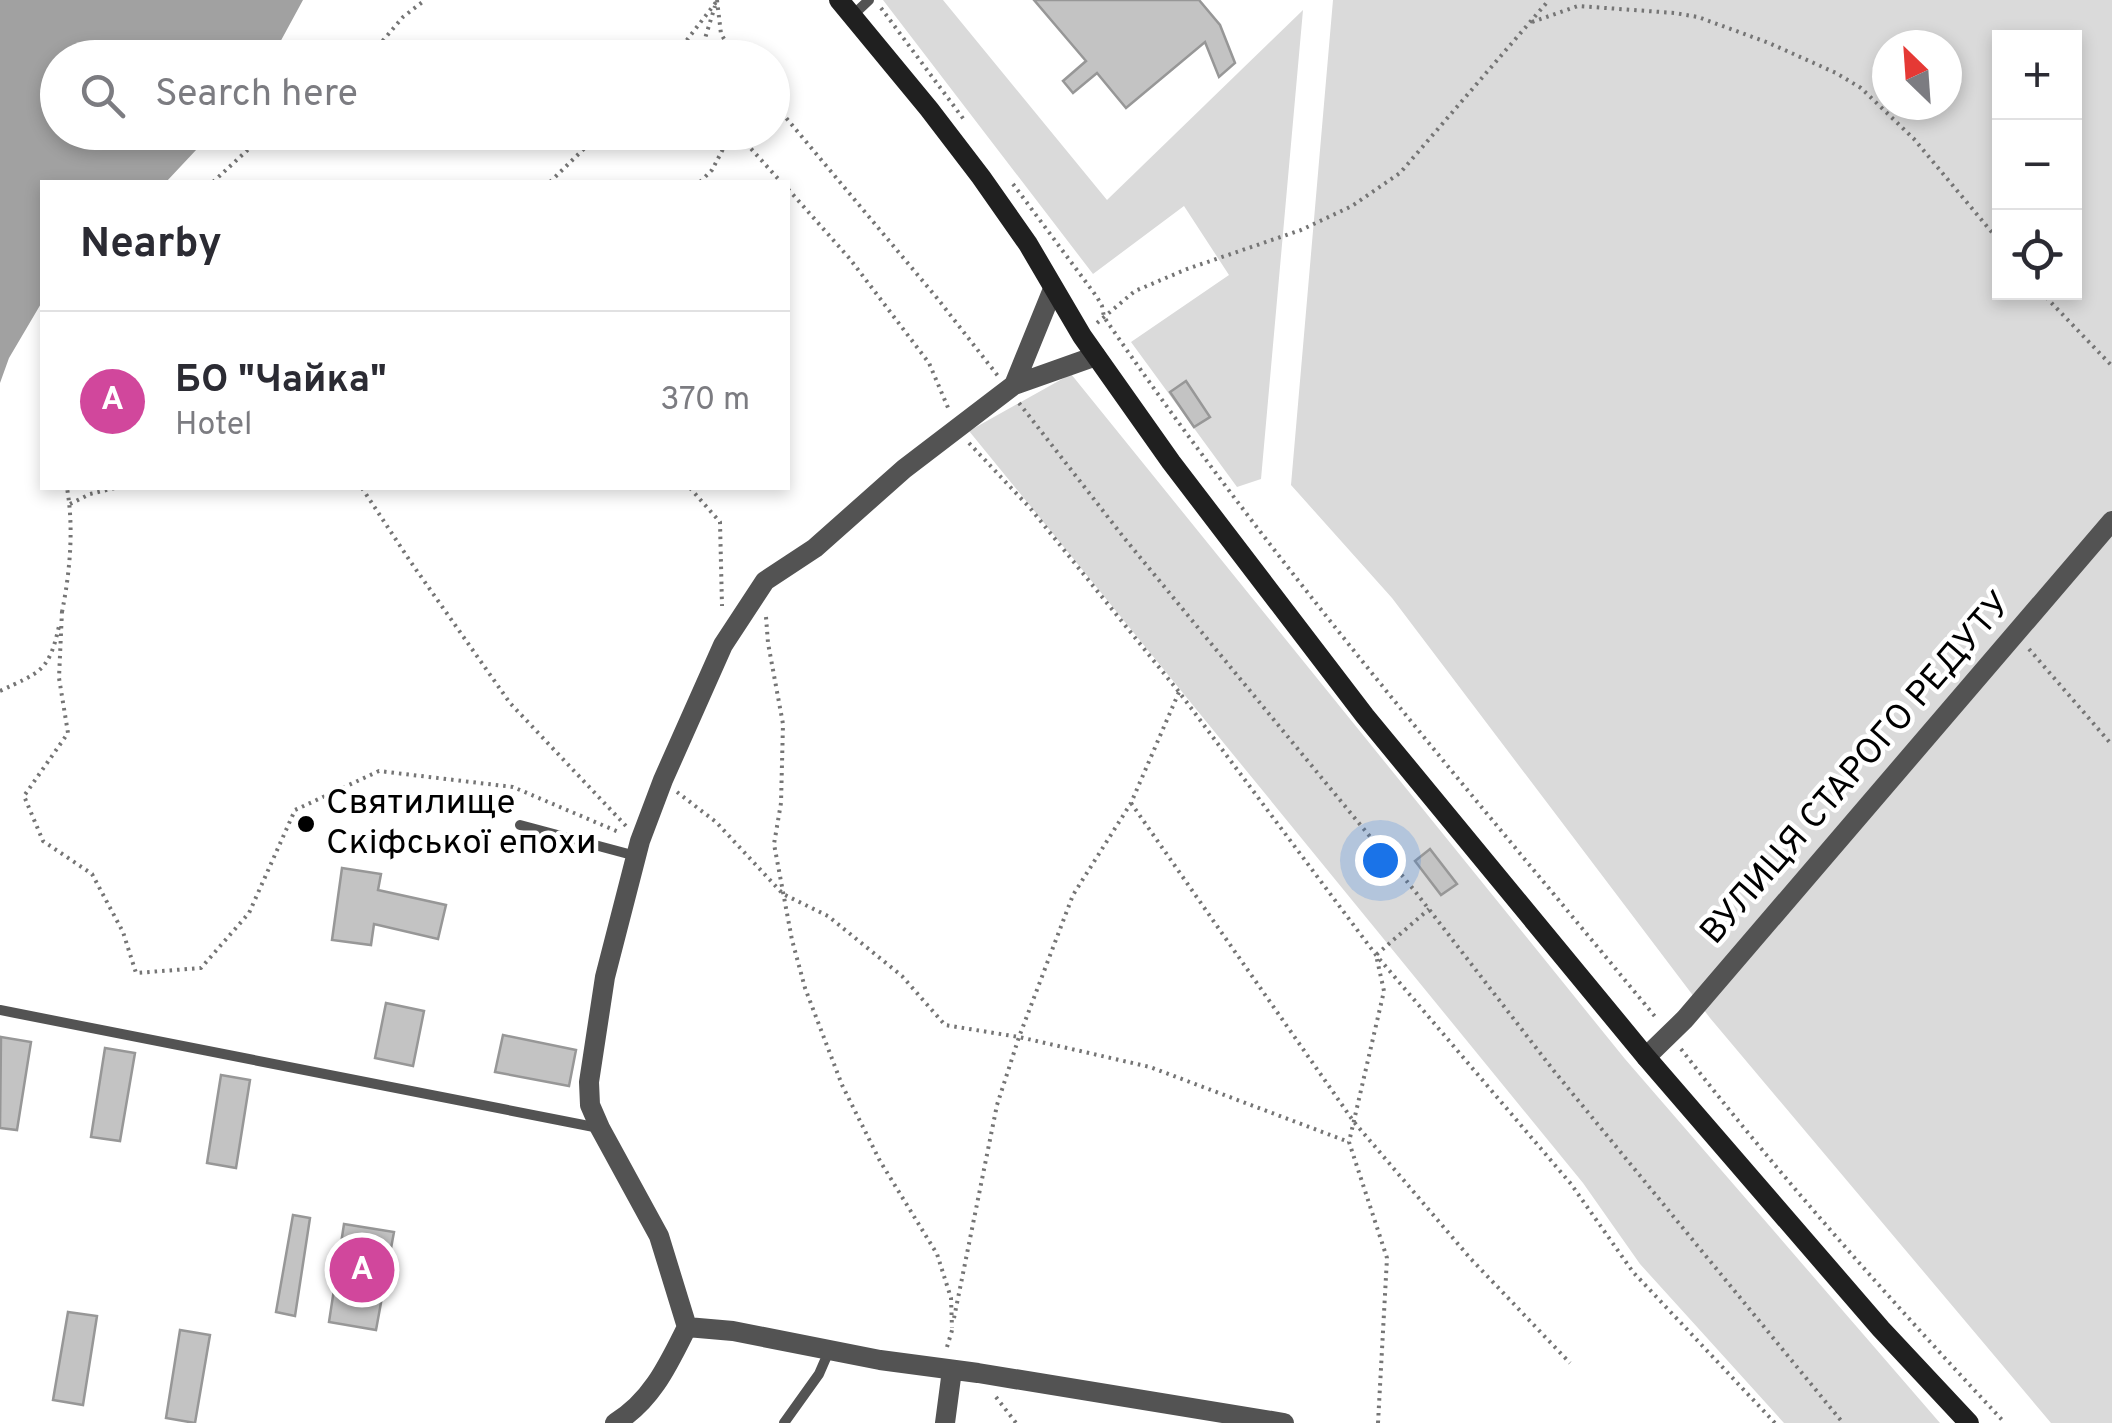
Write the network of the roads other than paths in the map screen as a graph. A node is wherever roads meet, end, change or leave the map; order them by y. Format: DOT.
graph roads {
  1 [pos="872,0"];
  2 [pos="846,8"];
  3 [pos="1053,288"];
  4 [pos="1096,356"];
  5 [pos="1011,387"];
  6 [pos="2112,521"];
  7 [pos="520,824"];
  8 [pos="638,849"];
  9 [pos="0,1010"];
  10 [pos="1646,1057"];
  11 [pos="600,1128"];
  12 [pos="687,1326"];
  13 [pos="830,1350"];
  14 [pos="947,1369"];
  15 [pos="616,1423"];
  16 [pos="784,1423"];
  17 [pos="945,1423"];
  18 [pos="1284,1423"];
  19 [pos="1969,1423"];
  1 -- 2 [label="lane"];
  2 -- 3 [label="main road"];
  3 -- 4 [label="main road"];
  3 -- 5 [label="street"];
  4 -- 5 [label="street"];
  4 -- 10 [label="main road"];
  5 -- 8 [label="street"];
  6 -- 10 [label="street, ВУЛИЦЯ СТАРОГО РЕДУТУ"];
  7 -- 8 [label="lane"];
  8 -- 11 [label="street"];
  9 -- 11 [label="lane"];
  10 -- 19 [label="main road"];
  11 -- 12 [label="street"];
  12 -- 13 [label="street"];
  12 -- 15 [label="street"];
  13 -- 14 [label="street"];
  13 -- 16 [label="lane"];
  14 -- 17 [label="street"];
  14 -- 18 [label="street"];
}
